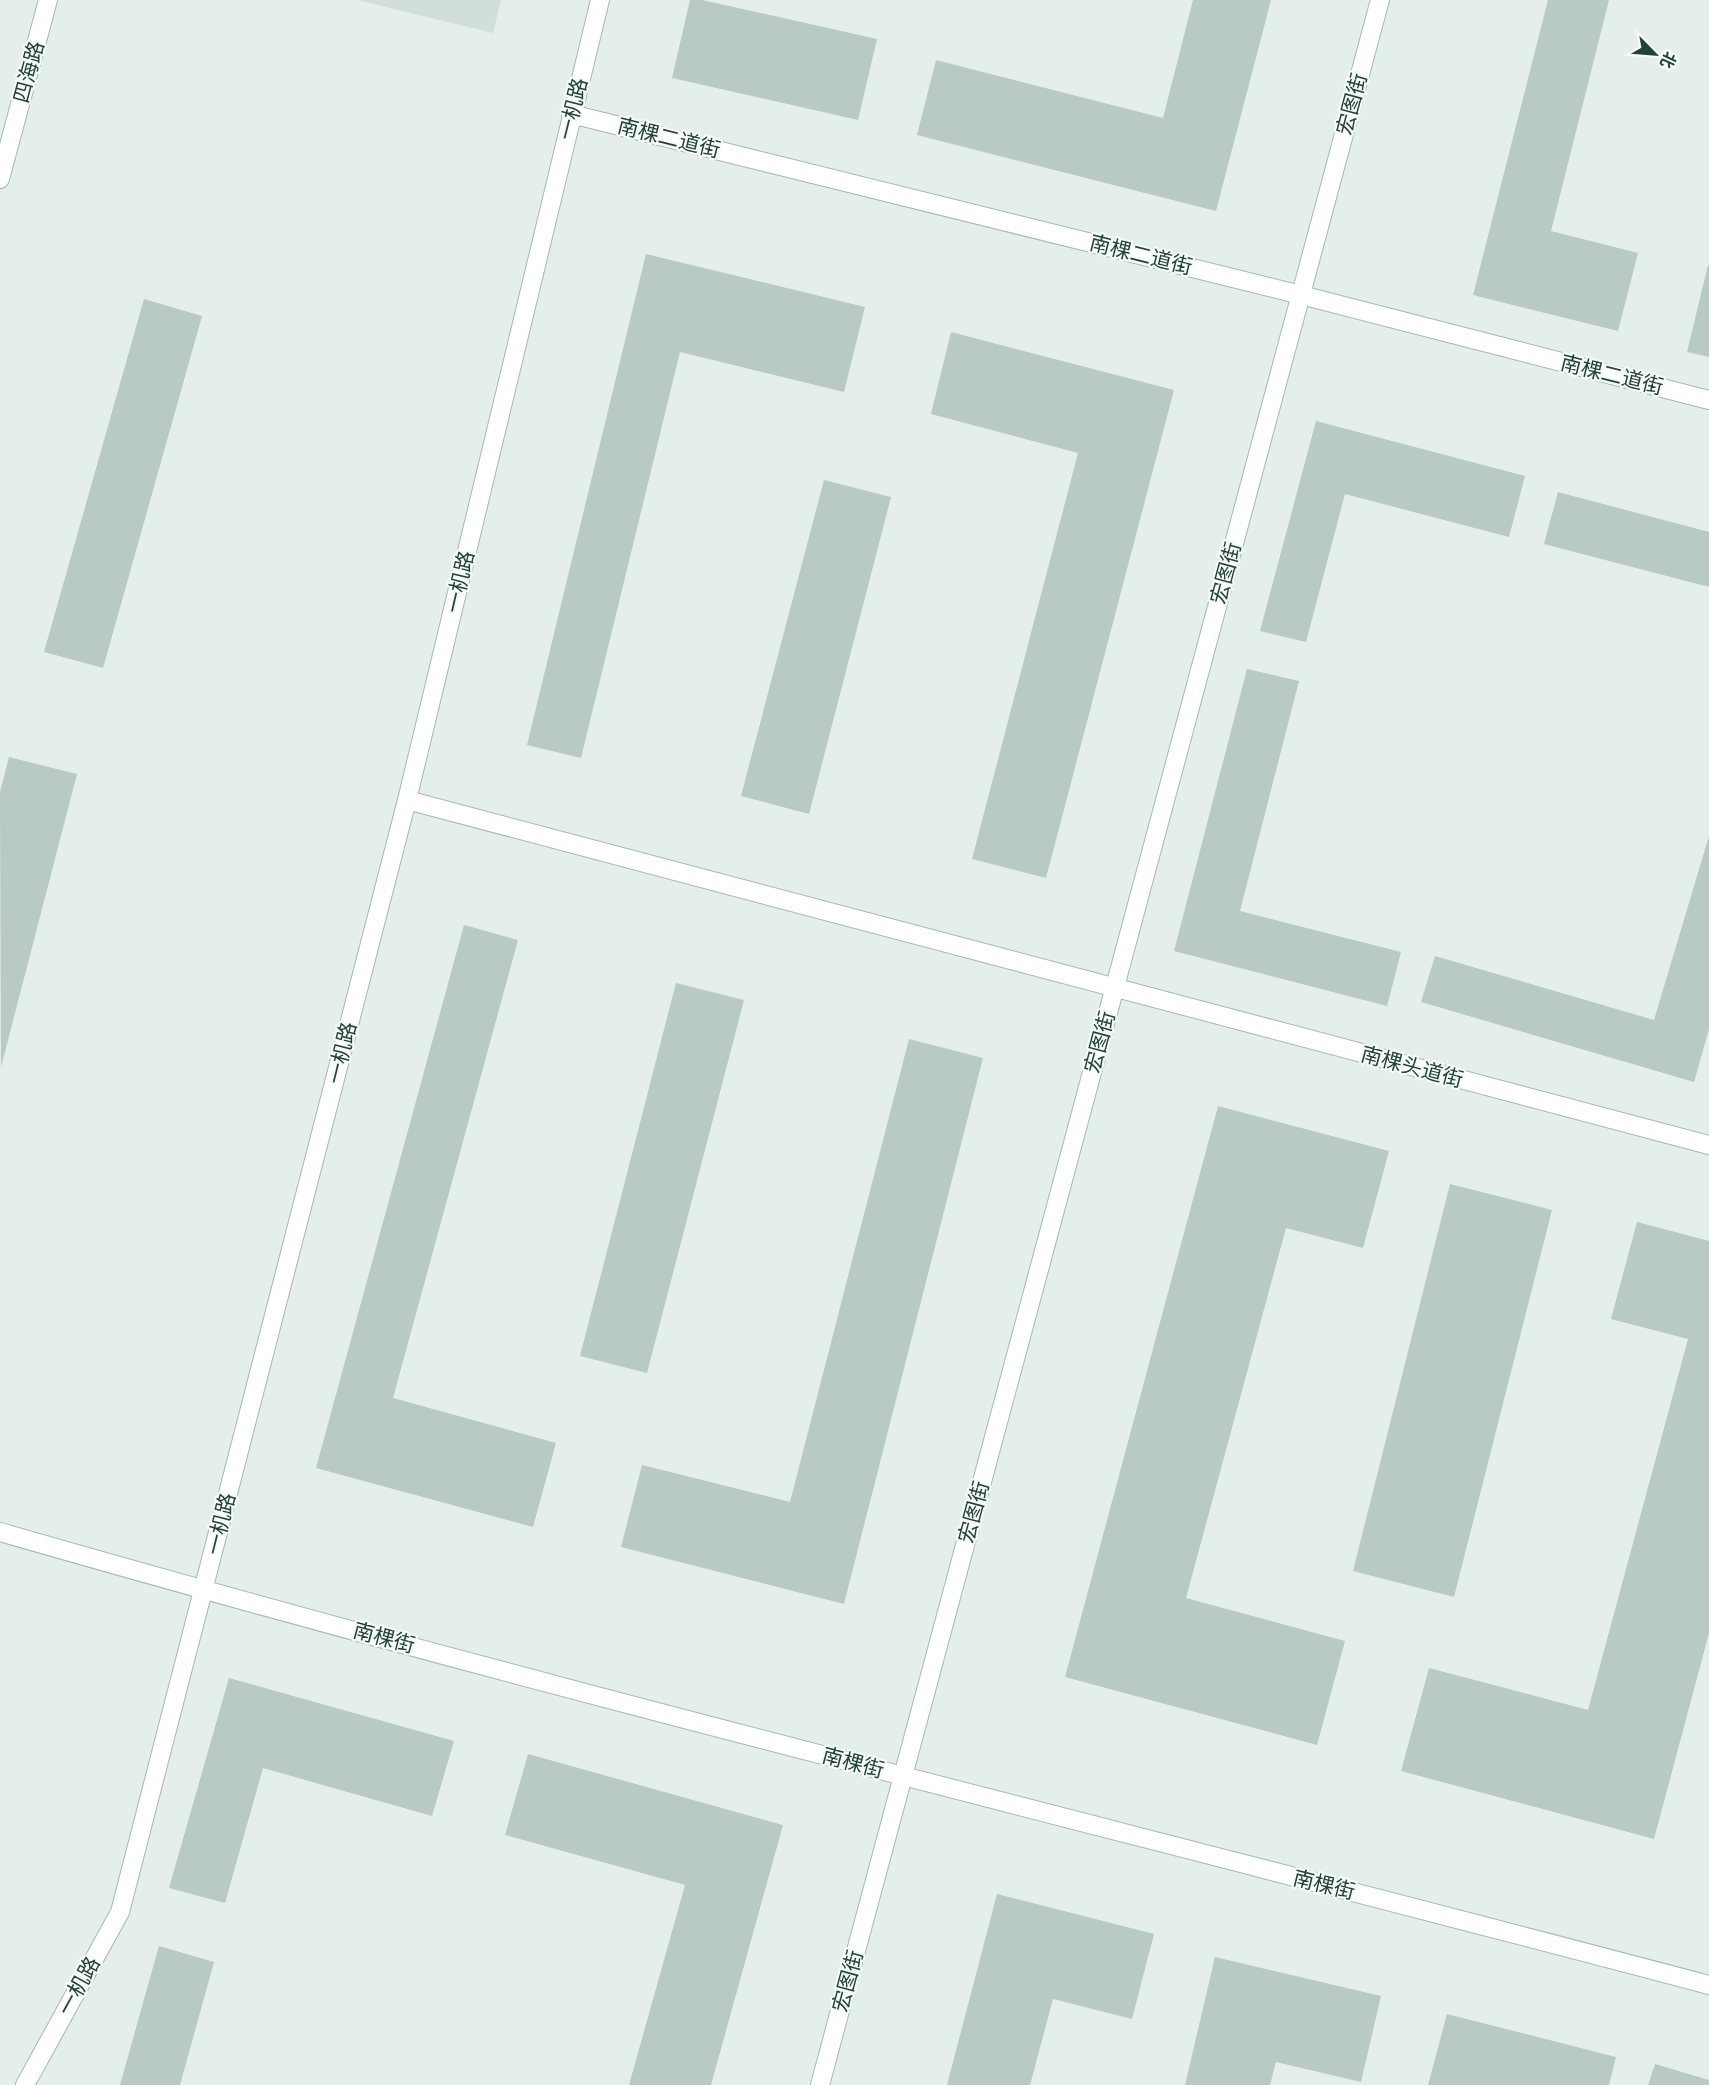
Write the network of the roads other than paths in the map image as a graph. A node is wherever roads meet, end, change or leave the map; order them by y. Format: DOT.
graph roads {
  1 [pos="48,0"];
  2 [pos="600,0"];
  3 [pos="1380,0"];
  4 [pos="572,114"];
  5 [pos="0,179"];
  6 [pos="1301,295"];
  7 [pos="1709,400"];
  8 [pos="407,800"];
  9 [pos="1114,989"];
  10 [pos="1709,1144"];
  11 [pos="0,1532"];
  12 [pos="203,1590"];
  13 [pos="903,1776"];
  14 [pos="1709,1984"];
  15 [pos="25,2085"];
  16 [pos="820,2085"];
  1 -- 5 [label="street, 四海路"];
  2 -- 4 [label="street, 一机路"];
  3 -- 6 [label="street, 宏图街"];
  4 -- 6 [label="street, 南棵二道街"];
  4 -- 8 [label="street, 一机路"];
  6 -- 7 [label="street, 南棵二道街"];
  6 -- 9 [label="street, 宏图街"];
  8 -- 9 [label="street, 南棵头道街"];
  8 -- 12 [label="street, 一机路"];
  9 -- 10 [label="street, 南棵头道街"];
  9 -- 13 [label="street, 宏图街"];
  11 -- 12 [label="street, 南棵街"];
  12 -- 13 [label="street, 南棵街"];
  12 -- 15 [label="street, 一机路"];
  13 -- 14 [label="street, 南棵街"];
  13 -- 16 [label="street, 宏图街"];
}
